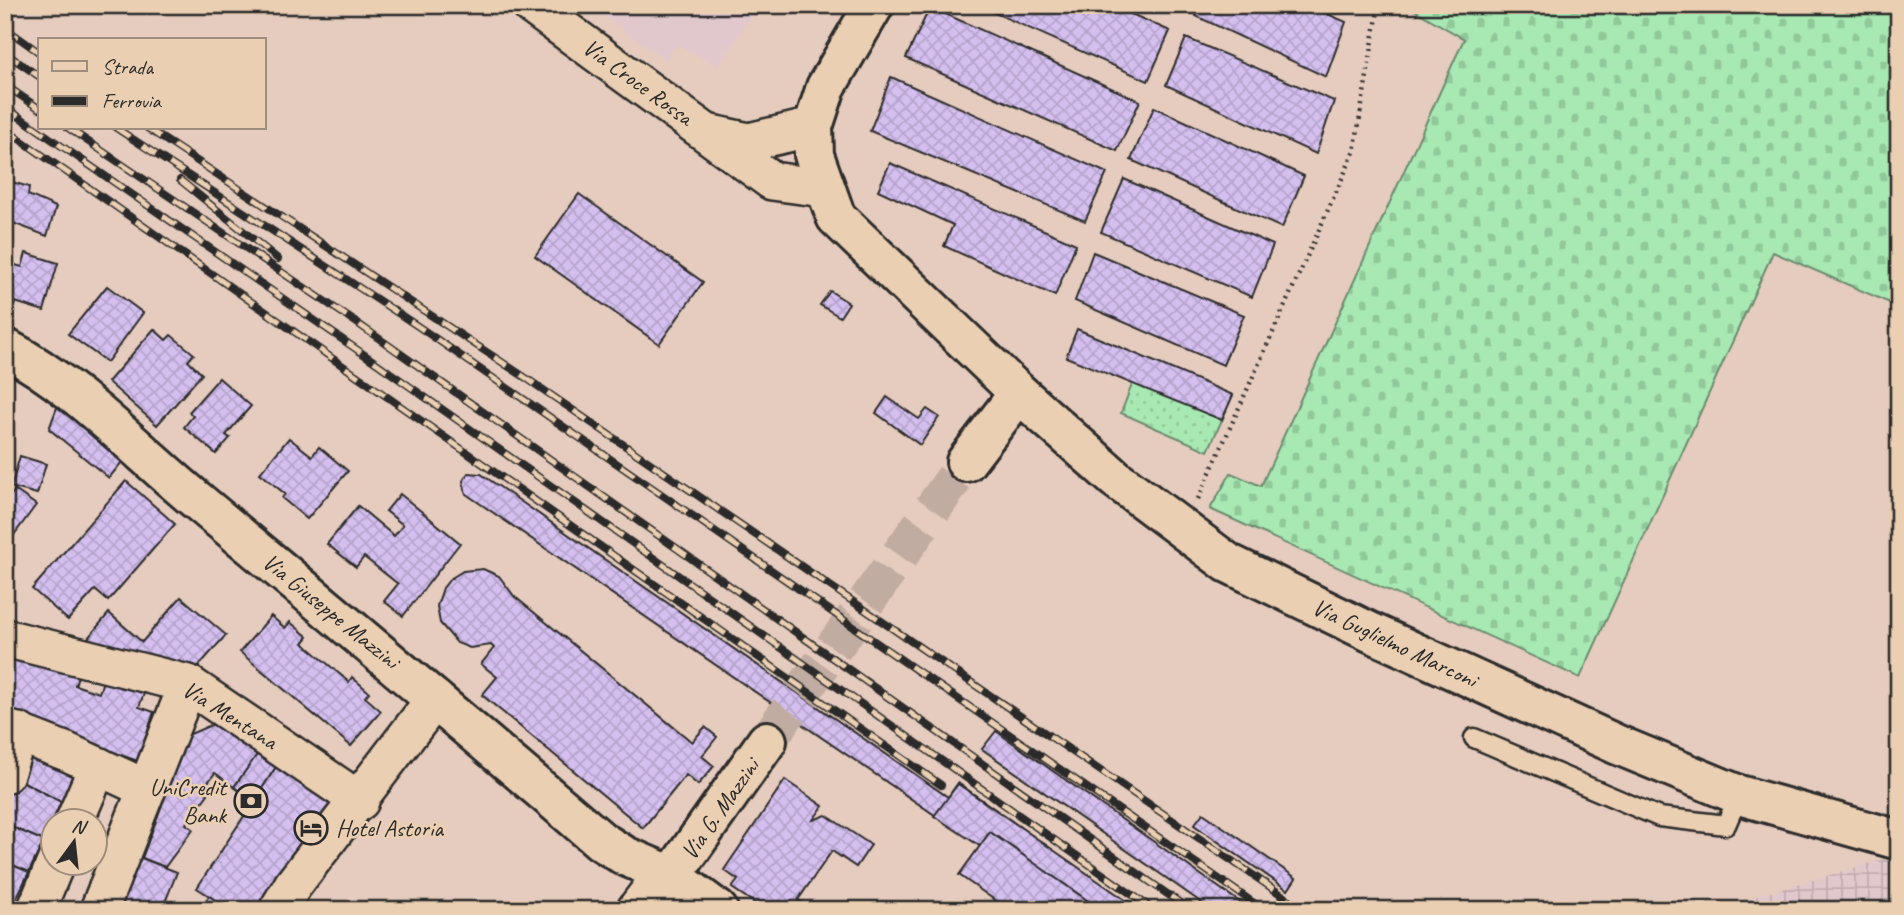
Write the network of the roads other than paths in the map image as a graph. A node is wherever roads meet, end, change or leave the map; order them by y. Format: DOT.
graph roads {
  1 [pos="531,5"];
  2 [pos="874,5"];
  3 [pos="813,127"];
  4 [pos="711,134"];
  5 [pos="824,188"];
  6 [pos="5,348"];
  7 [pos="1019,393"];
  8 [pos="966,462"];
  9 [pos="5,638"];
  10 [pos="188,684"];
  11 [pos="435,699"];
  12 [pos="12,730"];
  13 [pos="1474,738"];
  14 [pos="767,741"];
  15 [pos="98,766"];
  16 [pos="5,774"];
  17 [pos="147,789"];
  18 [pos="1738,795"];
  19 [pos="360,801"];
  20 [pos="81,806"];
  21 [pos="1899,840"];
  22 [pos="51,876"];
  23 [pos="667,886"];
  24 [pos="36,910"];
  25 [pos="99,910"];
  26 [pos="278,910"];
  27 [pos="630,910"];
  28 [pos="718,910"];
  1 -- 4 [label="street, Via Croce Rossa"];
  2 -- 3 [label="street"];
  3 -- 4 [label="street"];
  3 -- 5 [label="street, Via Guglielmo Marconi"];
  4 -- 5 [label="street, Via Croce Rossa"];
  5 -- 7 [label="street, Via Guglielmo Marconi"];
  6 -- 11 [label="street, Via Giuseppe Mazzini"];
  7 -- 8 [label="street"];
  7 -- 18 [label="street, Via Guglielmo Marconi"];
  9 -- 10 [label="street, Via Mentana"];
  10 -- 17 [label="street"];
  10 -- 19 [label="street, Via Mentana"];
  11 -- 19 [label="street"];
  11 -- 23 [label="street, Via Giuseppe Mazzini"];
  12 -- 15 [label="street"];
  12 -- 16 [label="street"];
  13 -- 18 [label="lane"];
  14 -- 23 [label="street, Via G. Mazzini"];
  15 -- 17 [label="street"];
  15 -- 20 [label="street"];
  17 -- 25 [label="street"];
  18 -- 21 [label="street, Via Guglielmo Marconi"];
  19 -- 26 [label="street"];
  22 -- 24 [label="street"];
  23 -- 27 [label="street"];
  23 -- 28 [label="street, Via G. Mazzini"];
}
